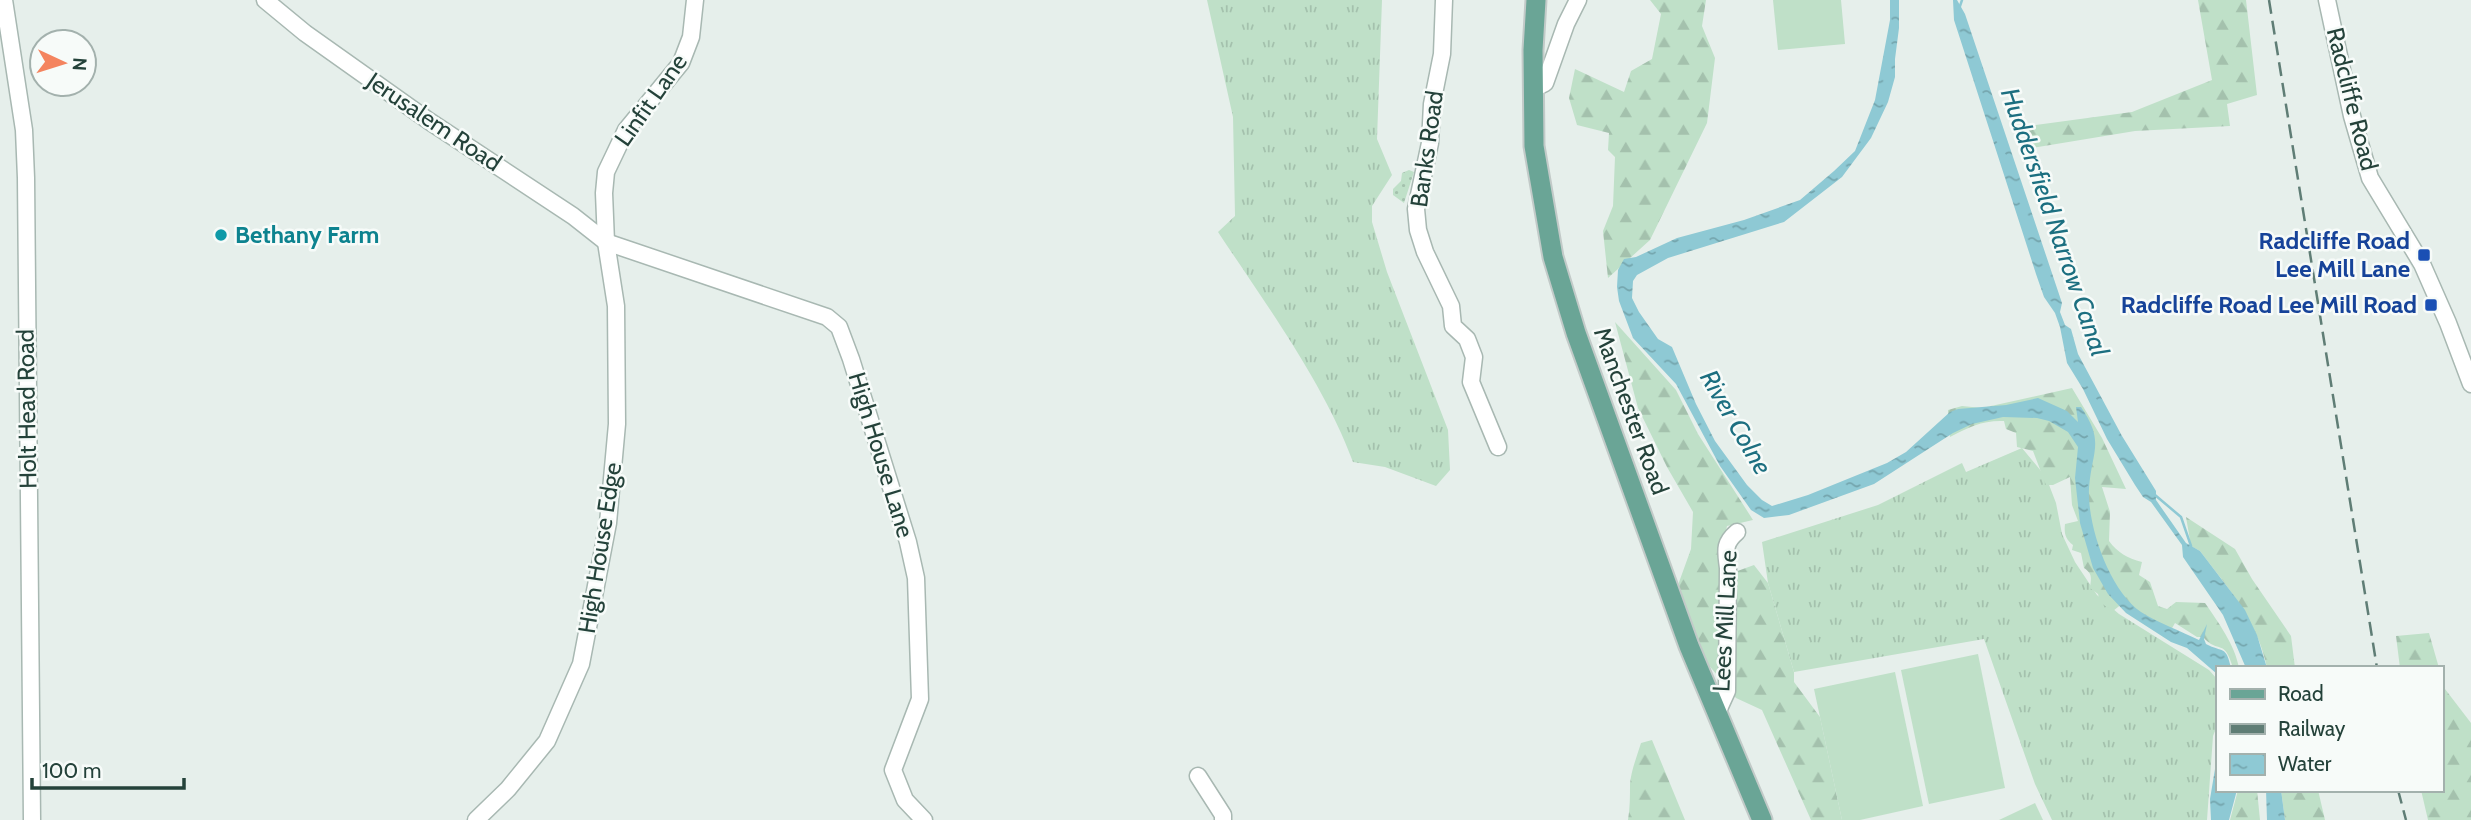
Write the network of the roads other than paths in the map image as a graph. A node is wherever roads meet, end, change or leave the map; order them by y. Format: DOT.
graph roads {
  1 [pos="4,0"];
  2 [pos="265,0"];
  3 [pos="695,0"];
  4 [pos="1444,0"];
  5 [pos="1536,0"];
  6 [pos="1578,0"];
  7 [pos="2327,0"];
  8 [pos="8,71"];
  9 [pos="1533,89"];
  10 [pos="606,242"];
  11 [pos="2471,384"];
  12 [pos="1498,447"];
  13 [pos="1737,532"];
  14 [pos="1717,713"];
  15 [pos="1198,776"];
  16 [pos="32,820"];
  17 [pos="476,820"];
  18 [pos="924,820"];
  19 [pos="1223,820"];
  20 [pos="1762,820"];
  1 -- 8 [label="street, Holt Head Road"];
  2 -- 10 [label="street, Jerusalem Road"];
  3 -- 10 [label="street, Linfit Lane"];
  4 -- 12 [label="street, Banks Road"];
  5 -- 9 [label="main road, Manchester Road"];
  6 -- 9 [label="street"];
  7 -- 11 [label="street, Radcliffe Road"];
  8 -- 16 [label="street, Holt Head Road"];
  9 -- 14 [label="main road, Manchester Road"];
  10 -- 17 [label="street, High House Edge"];
  10 -- 18 [label="street, High House Lane"];
  13 -- 14 [label="street, Lees Mill Lane"];
  14 -- 20 [label="main road, Manchester Road"];
  15 -- 19 [label="street"];
}
